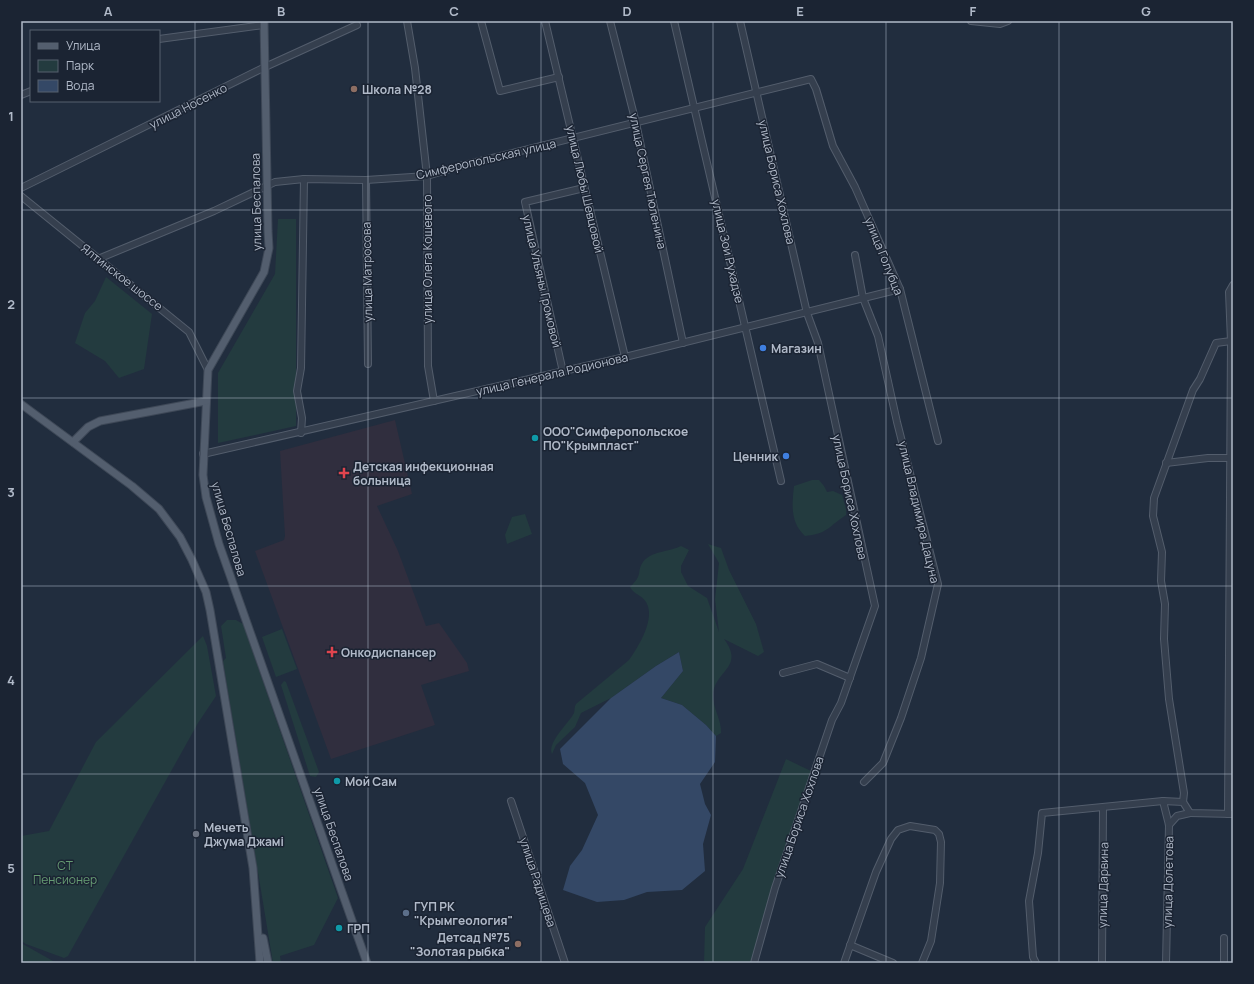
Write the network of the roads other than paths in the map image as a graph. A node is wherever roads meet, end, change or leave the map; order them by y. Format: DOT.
graph roads {
  1 [pos="407,21"];
  2 [pos="481,21"];
  3 [pos="545,21"];
  4 [pos="610,21"];
  5 [pos="674,21"];
  6 [pos="740,21"];
  7 [pos="971,21"];
  8 [pos="1008,21"];
  9 [pos="264,23"];
  10 [pos="357,25"];
  11 [pos="160,39"];
  12 [pos="265,67"];
  13 [pos="559,76"];
  14 [pos="811,79"];
  15 [pos="30,90"];
  16 [pos="756,92"];
  17 [pos="21,95"];
  18 [pos="694,108"];
  19 [pos="636,123"];
  20 [pos="574,139"];
  21 [pos="427,176"];
  22 [pos="304,179"];
  23 [pos="366,180"];
  24 [pos="21,188"];
  25 [pos="267,188"];
  26 [pos="584,188"];
  27 [pos="21,196"];
  28 [pos="855,255"];
  29 [pos="98,259"];
  30 [pos="1233,285"];
  31 [pos="900,289"];
  32 [pos="863,298"];
  33 [pos="807,313"];
  34 [pos="746,327"];
  35 [pos="1232,340"];
  36 [pos="683,343"];
  37 [pos="200,354"];
  38 [pos="216,357"];
  39 [pos="625,357"];
  40 [pos="368,364"];
  41 [pos="208,370"];
  42 [pos="563,372"];
  43 [pos="206,401"];
  44 [pos="434,401"];
  45 [pos="21,404"];
  46 [pos="301,433"];
  47 [pos="938,441"];
  48 [pos="73,442"];
  49 [pos="203,454"];
  50 [pos="1232,458"];
  51 [pos="1166,463"];
  52 [pos="781,481"];
  53 [pos="1232,626"];
  54 [pos="783,673"];
  55 [pos="850,678"];
  56 [pos="864,782"];
  57 [pos="511,801"];
  58 [pos="1163,801"];
  59 [pos="1183,802"];
  60 [pos="1103,808"];
  61 [pos="1190,813"];
  62 [pos="1231,814"];
  63 [pos="1169,825"];
  64 [pos="255,894"];
  65 [pos="1224,938"];
  66 [pos="260,942"];
  67 [pos="850,945"];
  68 [pos="260,963"];
  69 [pos="264,963"];
  70 [pos="268,963"];
  71 [pos="367,963"];
  72 [pos="565,963"];
  73 [pos="754,963"];
  74 [pos="844,963"];
  75 [pos="893,963"];
  76 [pos="922,963"];
  77 [pos="1036,963"];
  78 [pos="1102,963"];
  79 [pos="1166,963"];
  80 [pos="1224,963"];
  1 -- 21 [label="street, улица Олега Кошевого"];
  2 -- 13 [label="street"];
  3 -- 13 [label="street, улица Любы Шевцовой"];
  4 -- 19 [label="street, улица Сергея Тюленина"];
  5 -- 18 [label="street, улица Зои Рухадзе"];
  6 -- 16 [label="street, улица Бориса Хохлова"];
  7 -- 8 [label="street"];
  9 -- 11 [label="street"];
  9 -- 12 [label="main road, улица Беспалова"];
  10 -- 12 [label="street, улица Носенко"];
  12 -- 24 [label="street, улица Носенко"];
  12 -- 25 [label="main road, улица Беспалова"];
  13 -- 20 [label="street, улица Любы Шевцовой"];
  14 -- 16 [label="street, Симферопольская улица"];
  14 -- 31 [label="street, улица Голубца"];
  15 -- 17 [label="street"];
  16 -- 18 [label="street, Симферопольская улица"];
  16 -- 33 [label="street, улица Бориса Хохлова"];
  18 -- 19 [label="street, Симферопольская улица"];
  18 -- 34 [label="street, улица Зои Рухадзе"];
  19 -- 20 [label="street, Симферопольская улица"];
  19 -- 36 [label="street, улица Сергея Тюленина"];
  20 -- 21 [label="street, Симферопольская улица"];
  20 -- 26 [label="street, улица Любы Шевцовой"];
  21 -- 23 [label="street, Симферопольская улица"];
  21 -- 44 [label="street, улица Олега Кошевого"];
  22 -- 23 [label="street, Симферопольская улица"];
  22 -- 25 [label="street, Симферопольская улица"];
  22 -- 46 [label="street"];
  23 -- 40 [label="street, улица Матросова"];
  25 -- 29 [label="street, Симферопольская улица"];
  25 -- 38 [label="main road, улица Беспалова"];
  26 -- 39 [label="street, улица Любы Шевцовой"];
  26 -- 42 [label="street, улица Ульяны Громовой"];
  27 -- 29 [label="street, Ялтинское шоссе"];
  28 -- 32 [label="street, улица Владимира Дацуна"];
  29 -- 37 [label="street, Ялтинское шоссе"];
  30 -- 35 [label="street"];
  31 -- 32 [label="street, улица Генерала Родионова"];
  31 -- 47 [label="street, улица Голубца"];
  32 -- 33 [label="street, улица Генерала Родионова"];
  32 -- 56 [label="street, улица Владимира Дацуна"];
  33 -- 34 [label="street, улица Генерала Родионова"];
  33 -- 55 [label="street, улица Бориса Хохлова"];
  34 -- 36 [label="street, улица Генерала Родионова"];
  34 -- 52 [label="street, улица Зои Рухадзе"];
  35 -- 50 [label="street"];
  35 -- 51 [label="street"];
  36 -- 39 [label="street, улица Генерала Родионова"];
  37 -- 38 [label="street"];
  37 -- 41 [label="street, Ялтинское шоссе"];
  38 -- 41 [label="main road, улица Беспалова"];
  39 -- 42 [label="street, улица Генерала Родионова"];
  41 -- 43 [label="main road, улица Беспалова"];
  42 -- 44 [label="street, улица Генерала Родионова"];
  43 -- 48 [label="main road"];
  43 -- 49 [label="main road, улица Беспалова"];
  44 -- 46 [label="street, улица Генерала Родионова"];
  45 -- 48 [label="main road"];
  46 -- 49 [label="street, улица Генерала Родионова"];
  48 -- 64 [label="main road"];
  49 -- 71 [label="main road, улица Беспалова"];
  50 -- 51 [label="street"];
  50 -- 53 [label="street"];
  51 -- 59 [label="street"];
  53 -- 62 [label="street"];
  54 -- 55 [label="street"];
  55 -- 73 [label="street, улица Бориса Хохлова"];
  57 -- 72 [label="street, улица Радищева"];
  58 -- 59 [label="street"];
  58 -- 60 [label="street"];
  58 -- 63 [label="street, улица Долетова"];
  59 -- 61 [label="street"];
  60 -- 77 [label="street"];
  60 -- 78 [label="street, улица Дарвина"];
  61 -- 62 [label="street"];
  61 -- 63 [label="street"];
  63 -- 79 [label="street, улица Долетова"];
  64 -- 66 [label="main road"];
  64 -- 70 [label="main road"];
  65 -- 80 [label="street"];
  66 -- 68 [label="main road"];
  66 -- 69 [label="main road"];
  67 -- 74 [label="street"];
  67 -- 75 [label="street"];
  67 -- 76 [label="street"];
}
